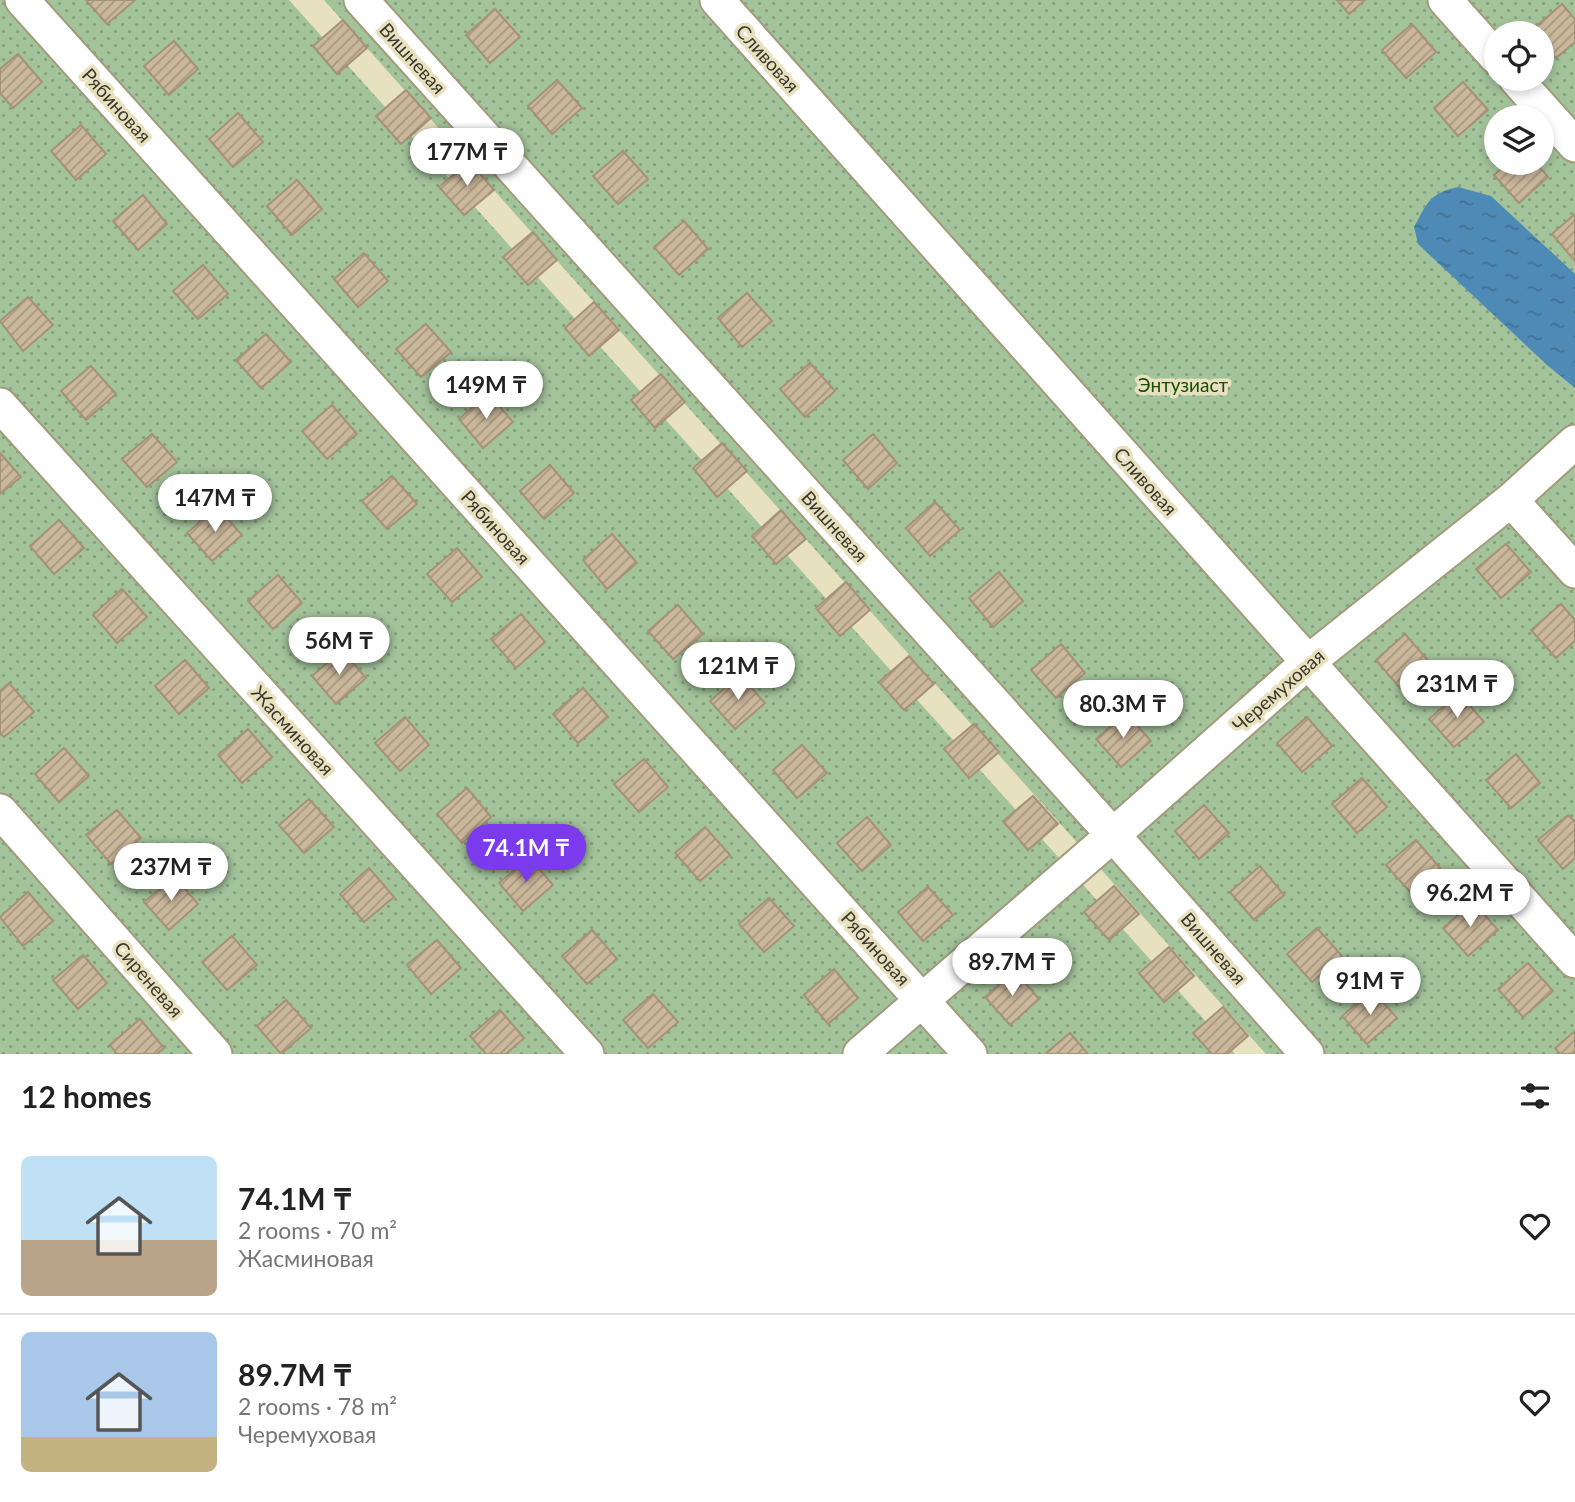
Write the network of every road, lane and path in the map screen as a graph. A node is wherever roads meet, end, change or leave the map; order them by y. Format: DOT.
graph roads {
  1 [pos="22,0"];
  2 [pos="361,0"];
  3 [pos="717,0"];
  4 [pos="1445,0"];
  5 [pos="1484,44"];
  6 [pos="1527,91"];
  7 [pos="1575,145"];
  8 [pos="0,405"];
  9 [pos="1575,443"];
  10 [pos="1511,500"];
  11 [pos="1575,571"];
  12 [pos="1308,662"];
  13 [pos="0,811"];
  14 [pos="1114,835"];
  15 [pos="1575,961"];
  16 [pos="923,1000"];
  17 [pos="215,1054"];
  18 [pos="587,1054"];
  19 [pos="860,1054"];
  20 [pos="970,1054"];
  21 [pos="1307,1054"];
  1 -- 16 [label="street, Рябиновая"];
  2 -- 14 [label="street, Вишневая"];
  3 -- 12 [label="street, Сливовая"];
  4 -- 5 [label="street"];
  6 -- 7 [label="street"];
  8 -- 18 [label="street, Жасминовая"];
  9 -- 10 [label="street, Черемуховая"];
  10 -- 11 [label="street"];
  10 -- 12 [label="street, Черемуховая"];
  12 -- 14 [label="street, Черемуховая"];
  12 -- 15 [label="street, Сливовая"];
  13 -- 17 [label="street, Сиреневая"];
  14 -- 16 [label="street, Черемуховая"];
  14 -- 21 [label="street, Вишневая"];
  16 -- 19 [label="street, Черемуховая"];
  16 -- 20 [label="street, Рябиновая"];
}
